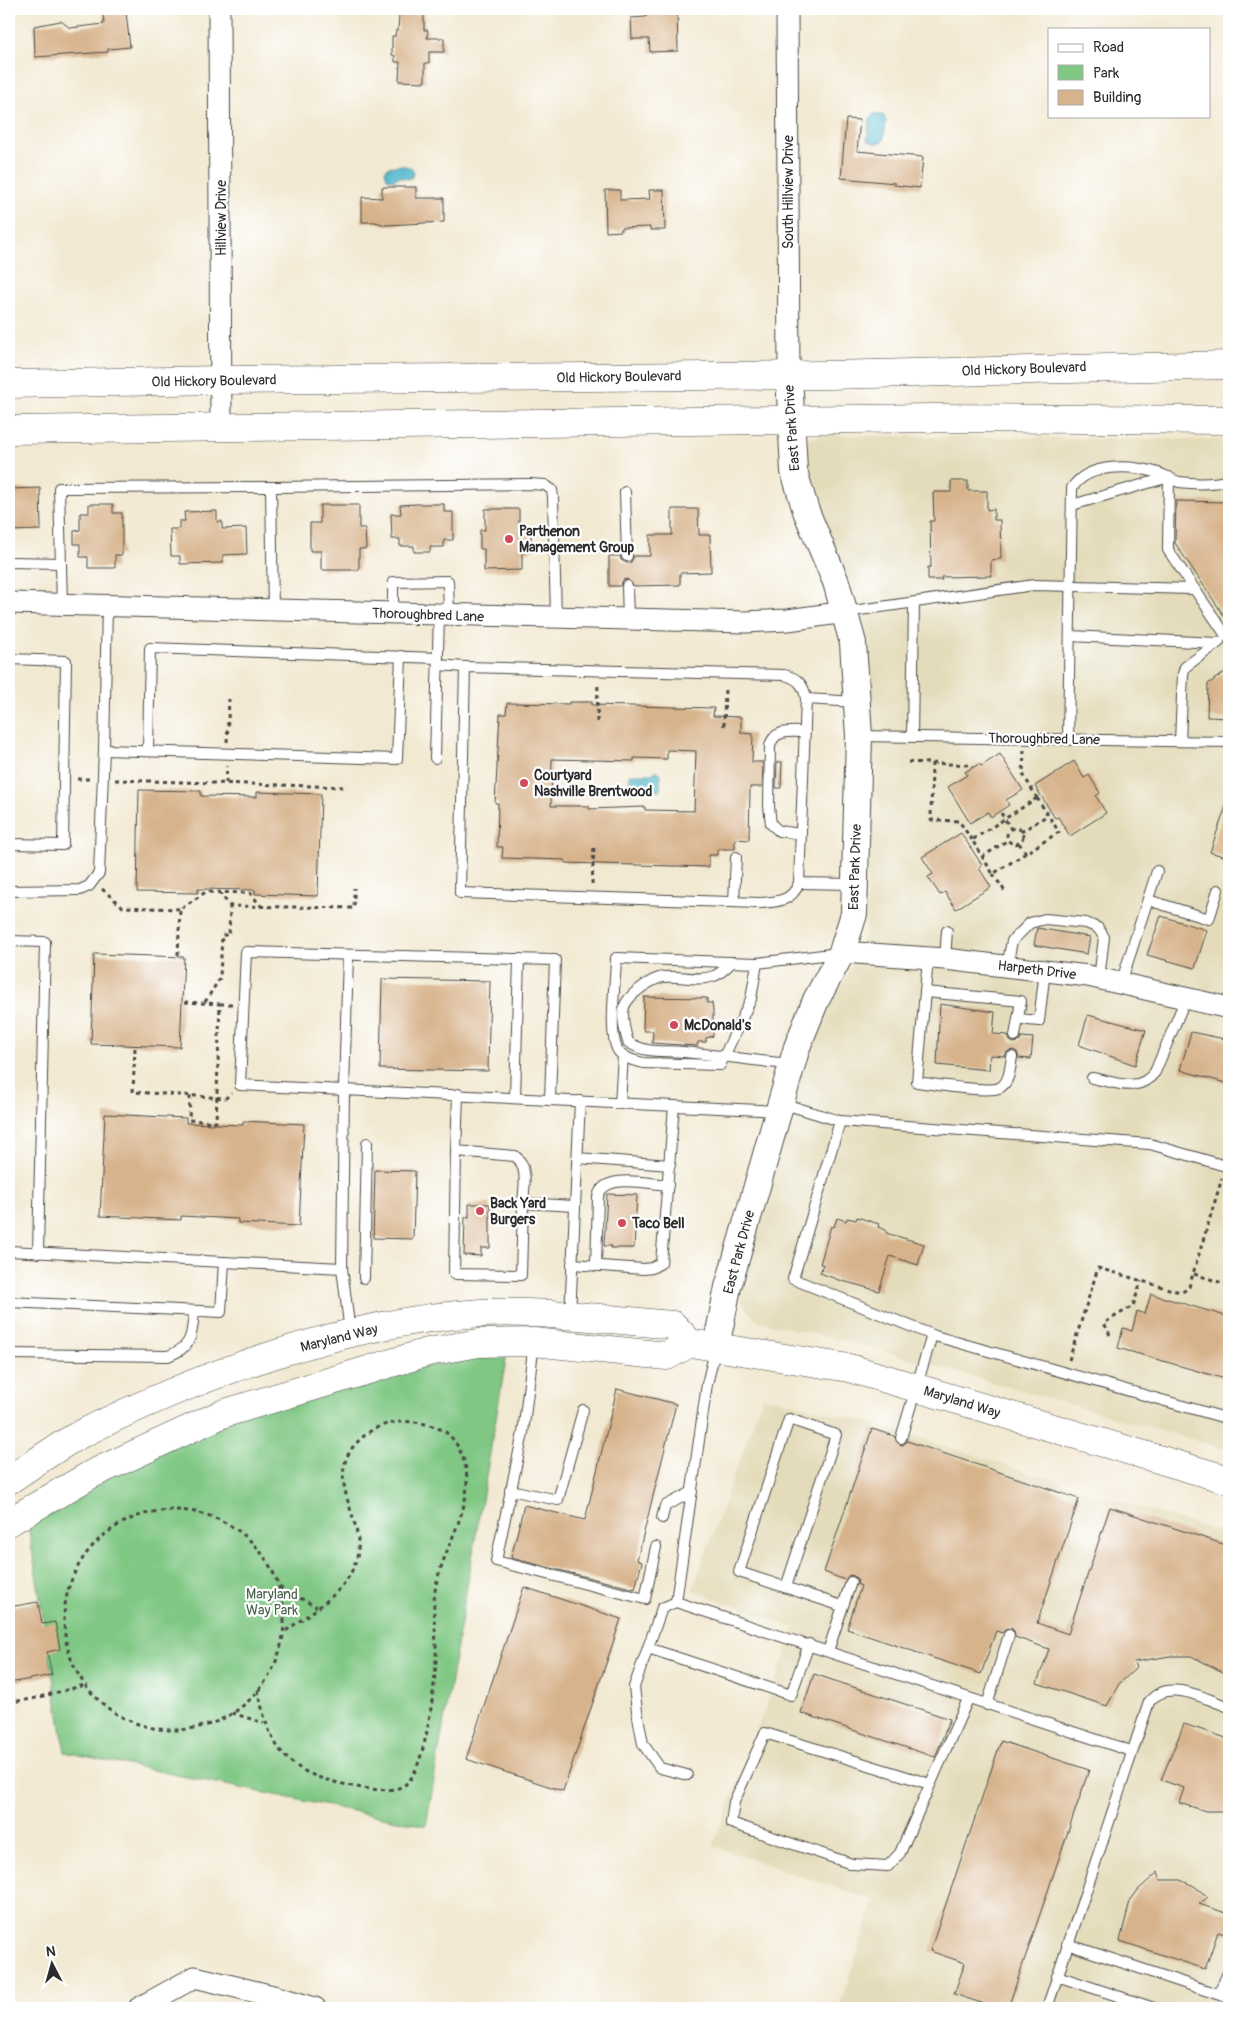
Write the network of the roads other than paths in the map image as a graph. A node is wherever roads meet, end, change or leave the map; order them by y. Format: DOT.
graph roads {
  1 [pos="219,9"];
  2 [pos="787,9"];
  3 [pos="1229,365"];
  4 [pos="789,375"];
  5 [pos="221,380"];
  6 [pos="9,384"];
  7 [pos="790,419"];
  8 [pos="1229,420"];
  9 [pos="222,427"];
  10 [pos="9,430"];
  11 [pos="1169,477"];
  12 [pos="1229,480"];
  13 [pos="271,487"];
  14 [pos="625,492"];
  15 [pos="1072,505"];
  16 [pos="627,556"];
  17 [pos="9,562"];
  18 [pos="61,563"];
  19 [pos="1071,585"];
  20 [pos="627,586"];
  21 [pos="1193,589"];
  22 [pos="9,603"];
  23 [pos="914,604"];
  24 [pos="62,605"];
  25 [pos="107,606"];
  26 [pos="273,610"];
  27 [pos="846,612"];
  28 [pos="392,614"];
  29 [pos="444,615"];
  30 [pos="556,618"];
  31 [pos="628,620"];
  32 [pos="1070,636"];
  33 [pos="1228,637"];
  34 [pos="1217,643"];
  35 [pos="401,656"];
  36 [pos="9,659"];
  37 [pos="438,662"];
  38 [pos="464,667"];
  39 [pos="806,699"];
  40 [pos="858,702"];
  41 [pos="805,732"];
  42 [pos="859,736"];
  43 [pos="912,736"];
  44 [pos="1068,740"];
  45 [pos="1180,742"];
  46 [pos="1229,742"];
  47 [pos="104,750"];
  48 [pos="148,751"];
  49 [pos="435,758"];
  50 [pos="801,834"];
  51 [pos="9,844"];
  52 [pos="736,857"];
  53 [pos="1158,871"];
  54 [pos="799,883"];
  55 [pos="854,884"];
  56 [pos="1218,890"];
  57 [pos="9,891"];
  58 [pos="1148,900"];
  59 [pos="734,902"];
  60 [pos="947,931"];
  61 [pos="9,940"];
  62 [pos="842,952"];
  63 [pos="348,955"];
  64 [pos="519,959"];
  65 [pos="936,959"];
  66 [pos="732,962"];
  67 [pos="757,963"];
  68 [pos="1007,966"];
  69 [pos="1045,970"];
  70 [pos="1100,978"];
  71 [pos="1121,982"];
  72 [pos="925,992"];
  73 [pos="1186,998"];
  74 [pos="1229,1008"];
  75 [pos="1018,1019"];
  76 [pos="1015,1036"];
  77 [pos="623,1055"];
  78 [pos="1012,1057"];
  79 [pos="723,1058"];
  80 [pos="791,1064"];
  81 [pos="1092,1078"];
  82 [pos="344,1090"];
  83 [pos="458,1094"];
  84 [pos="515,1097"];
  85 [pos="550,1099"];
  86 [pos="580,1101"];
  87 [pos="620,1104"];
  88 [pos="674,1106"];
  89 [pos="779,1107"];
  90 [pos="840,1121"];
  91 [pos="367,1143"];
  92 [pos="456,1151"];
  93 [pos="577,1158"];
  94 [pos="670,1165"];
  95 [pos="1228,1167"];
  96 [pos="668,1185"];
  97 [pos="523,1203"];
  98 [pos="574,1206"];
  99 [pos="9,1251"];
  100 [pos="38,1252"];
  101 [pos="224,1262"];
  102 [pos="572,1264"];
  103 [pos="596,1266"];
  104 [pos="342,1268"];
  105 [pos="364,1278"];
  106 [pos="9,1302"];
  107 [pos="194,1311"];
  108 [pos="570,1316"];
  109 [pos="350,1332"];
  110 [pos="932,1335"];
  111 [pos="534,1342"];
  112 [pos="690,1343"];
  113 [pos="716,1347"];
  114 [pos="9,1354"];
  115 [pos="361,1372"];
  116 [pos="915,1388"];
  117 [pos="583,1410"];
  118 [pos="1229,1418"];
  119 [pos="900,1438"];
  120 [pos="9,1480"];
  121 [pos="1229,1480"];
  122 [pos="510,1490"];
  123 [pos="692,1492"];
  124 [pos="662,1518"];
  125 [pos="9,1522"];
  126 [pos="656,1547"];
  127 [pos="851,1582"];
  128 [pos="786,1588"];
  129 [pos="676,1602"];
  130 [pos="842,1606"];
  131 [pos="1009,1635"];
  132 [pos="808,1644"];
  133 [pos="648,1648"];
  134 [pos="828,1651"];
  135 [pos="968,1698"];
  136 [pos="986,1705"];
  137 [pos="1229,1707"];
  138 [pos="1131,1751"];
  139 [pos="686,1776"];
  140 [pos="930,1784"];
  141 [pos="1067,1944"];
  142 [pos="1229,1971"];
  143 [pos="1057,1976"];
  144 [pos="1218,1994"];
  145 [pos="1229,1998"];
  146 [pos="139,2008"];
  147 [pos="315,2008"];
  148 [pos="1047,2008"];
  149 [pos="1154,2008"];
  1 -- 5 [label="street, Hillview Drive"];
  2 -- 4 [label="street, South Hillview Drive"];
  3 -- 4 [label="main road, Old Hickory Boulevard"];
  4 -- 5 [label="main road, Old Hickory Boulevard"];
  4 -- 7 [label="street, East Park Drive"];
  5 -- 6 [label="main road, Old Hickory Boulevard"];
  5 -- 9 [label="street, Hillview Drive"];
  7 -- 8 [label="main road"];
  7 -- 9 [label="main road"];
  7 -- 27 [label="street, East Park Drive"];
  9 -- 10 [label="main road"];
  11 -- 12 [label="lane"];
  11 -- 15 [label="lane"];
  11 -- 15 [label="lane"];
  11 -- 21 [label="lane"];
  13 -- 18 [label="lane"];
  13 -- 26 [label="lane"];
  13 -- 30 [label="lane"];
  14 -- 16 [label="lane"];
  15 -- 19 [label="lane"];
  17 -- 18 [label="lane"];
  18 -- 24 [label="lane"];
  19 -- 21 [label="lane"];
  19 -- 23 [label="lane"];
  19 -- 32 [label="lane"];
  20 -- 31 [label="lane"];
  21 -- 33 [label="lane"];
  22 -- 24 [label="street, Thoroughbred Lane"];
  23 -- 27 [label="lane"];
  23 -- 43 [label="lane"];
  24 -- 25 [label="street, Thoroughbred Lane"];
  25 -- 26 [label="street, Thoroughbred Lane"];
  25 -- 47 [label="lane"];
  26 -- 28 [label="street, Thoroughbred Lane"];
  27 -- 31 [label="street, Thoroughbred Lane"];
  27 -- 40 [label="street, East Park Drive"];
  28 -- 29 [label="street, Thoroughbred Lane"];
  28 -- 29 [label="lane"];
  29 -- 30 [label="street, Thoroughbred Lane"];
  29 -- 37 [label="lane"];
  30 -- 31 [label="street, Thoroughbred Lane"];
  32 -- 34 [label="lane"];
  32 -- 44 [label="lane"];
  33 -- 34 [label="lane"];
  34 -- 45 [label="lane"];
  35 -- 37 [label="lane"];
  35 -- 48 [label="lane"];
  35 -- 48 [label="lane"];
  36 -- 51 [label="lane"];
  37 -- 38 [label="lane"];
  37 -- 49 [label="lane"];
  38 -- 39 [label="lane"];
  38 -- 59 [label="lane"];
  39 -- 40 [label="lane"];
  39 -- 41 [label="lane"];
  40 -- 42 [label="street, East Park Drive"];
  41 -- 50 [label="lane"];
  41 -- 50 [label="lane"];
  42 -- 43 [label="lane, Thoroughbred Lane"];
  42 -- 55 [label="street, East Park Drive"];
  43 -- 44 [label="lane, Thoroughbred Lane"];
  44 -- 45 [label="lane, Thoroughbred Lane"];
  45 -- 46 [label="lane, Thoroughbred Lane"];
  47 -- 48 [label="lane"];
  47 -- 57 [label="lane"];
  50 -- 54 [label="lane"];
  52 -- 59 [label="lane"];
  53 -- 58 [label="lane"];
  54 -- 55 [label="lane"];
  54 -- 59 [label="lane"];
  55 -- 62 [label="street, East Park Drive"];
  56 -- 58 [label="lane"];
  58 -- 71 [label="lane"];
  60 -- 65 [label="lane"];
  61 -- 100 [label="lane"];
  62 -- 65 [label="street, Harpeth Drive"];
  62 -- 67 [label="lane"];
  62 -- 80 [label="street, East Park Drive"];
  63 -- 64 [label="lane"];
  63 -- 82 [label="lane"];
  63 -- 82 [label="lane"];
  64 -- 84 [label="lane"];
  64 -- 85 [label="lane"];
  65 -- 68 [label="street, Harpeth Drive"];
  65 -- 72 [label="lane"];
  66 -- 67 [label="lane"];
  66 -- 77 [label="lane"];
  66 -- 79 [label="lane"];
  67 -- 79 [label="lane"];
  68 -- 69 [label="street, Harpeth Drive"];
  68 -- 70 [label="lane"];
  69 -- 70 [label="street, Harpeth Drive"];
  69 -- 75 [label="lane"];
  70 -- 71 [label="street, Harpeth Drive"];
  71 -- 73 [label="street, Harpeth Drive"];
  72 -- 75 [label="lane"];
  72 -- 78 [label="lane"];
  73 -- 74 [label="street, Harpeth Drive"];
  73 -- 81 [label="lane"];
  75 -- 76 [label="lane"];
  77 -- 79 [label="lane"];
  77 -- 87 [label="lane"];
  79 -- 80 [label="lane"];
  80 -- 89 [label="street, East Park Drive"];
  82 -- 83 [label="lane"];
  82 -- 104 [label="lane"];
  83 -- 84 [label="lane"];
  83 -- 92 [label="lane"];
  84 -- 85 [label="lane"];
  85 -- 86 [label="lane"];
  86 -- 87 [label="lane"];
  86 -- 93 [label="lane"];
  87 -- 88 [label="lane"];
  88 -- 89 [label="lane"];
  88 -- 94 [label="lane"];
  89 -- 90 [label="lane"];
  89 -- 113 [label="street, East Park Drive"];
  90 -- 95 [label="lane"];
  90 -- 110 [label="lane"];
  91 -- 105 [label="lane"];
  92 -- 97 [label="lane"];
  92 -- 97 [label="lane"];
  93 -- 94 [label="lane"];
  93 -- 98 [label="lane"];
  94 -- 96 [label="lane"];
  96 -- 103 [label="lane"];
  96 -- 103 [label="lane"];
  97 -- 98 [label="lane"];
  98 -- 102 [label="lane"];
  99 -- 100 [label="lane"];
  100 -- 101 [label="lane"];
  101 -- 104 [label="lane"];
  101 -- 107 [label="lane"];
  102 -- 103 [label="lane"];
  102 -- 108 [label="lane"];
  104 -- 109 [label="lane"];
  106 -- 107 [label="lane"];
  107 -- 114 [label="lane"];
  108 -- 109 [label="main road, Maryland Way"];
  108 -- 112 [label="main road, Maryland Way"];
  109 -- 115 [label="main road"];
  109 -- 120 [label="main road, Maryland Way"];
  110 -- 116 [label="lane"];
  110 -- 118 [label="lane"];
  111 -- 112 [label="main road"];
  111 -- 115 [label="main road"];
  111 -- 122 [label="lane"];
  112 -- 113 [label="main road, Maryland Way"];
  113 -- 116 [label="main road, Maryland Way"];
  113 -- 123 [label="lane"];
  115 -- 125 [label="main road"];
  116 -- 119 [label="lane"];
  116 -- 121 [label="main road, Maryland Way"];
  117 -- 122 [label="lane"];
  122 -- 126 [label="lane"];
  123 -- 124 [label="lane"];
  123 -- 129 [label="lane"];
  127 -- 130 [label="lane"];
  128 -- 128 [label="lane"];
  128 -- 130 [label="lane"];
  129 -- 132 [label="lane"];
  129 -- 133 [label="lane"];
  130 -- 134 [label="lane"];
  131 -- 136 [label="lane"];
  132 -- 133 [label="lane"];
  132 -- 134 [label="lane"];
  133 -- 139 [label="lane"];
  134 -- 135 [label="lane"];
  135 -- 136 [label="lane"];
  135 -- 140 [label="lane"];
  136 -- 138 [label="lane"];
  137 -- 138 [label="lane"];
  138 -- 141 [label="lane"];
  140 -- 140 [label="lane"];
  141 -- 143 [label="lane"];
  141 -- 144 [label="lane"];
  142 -- 144 [label="lane"];
  143 -- 148 [label="lane"];
  143 -- 149 [label="lane"];
  144 -- 145 [label="lane"];
  146 -- 147 [label="street"];
}
